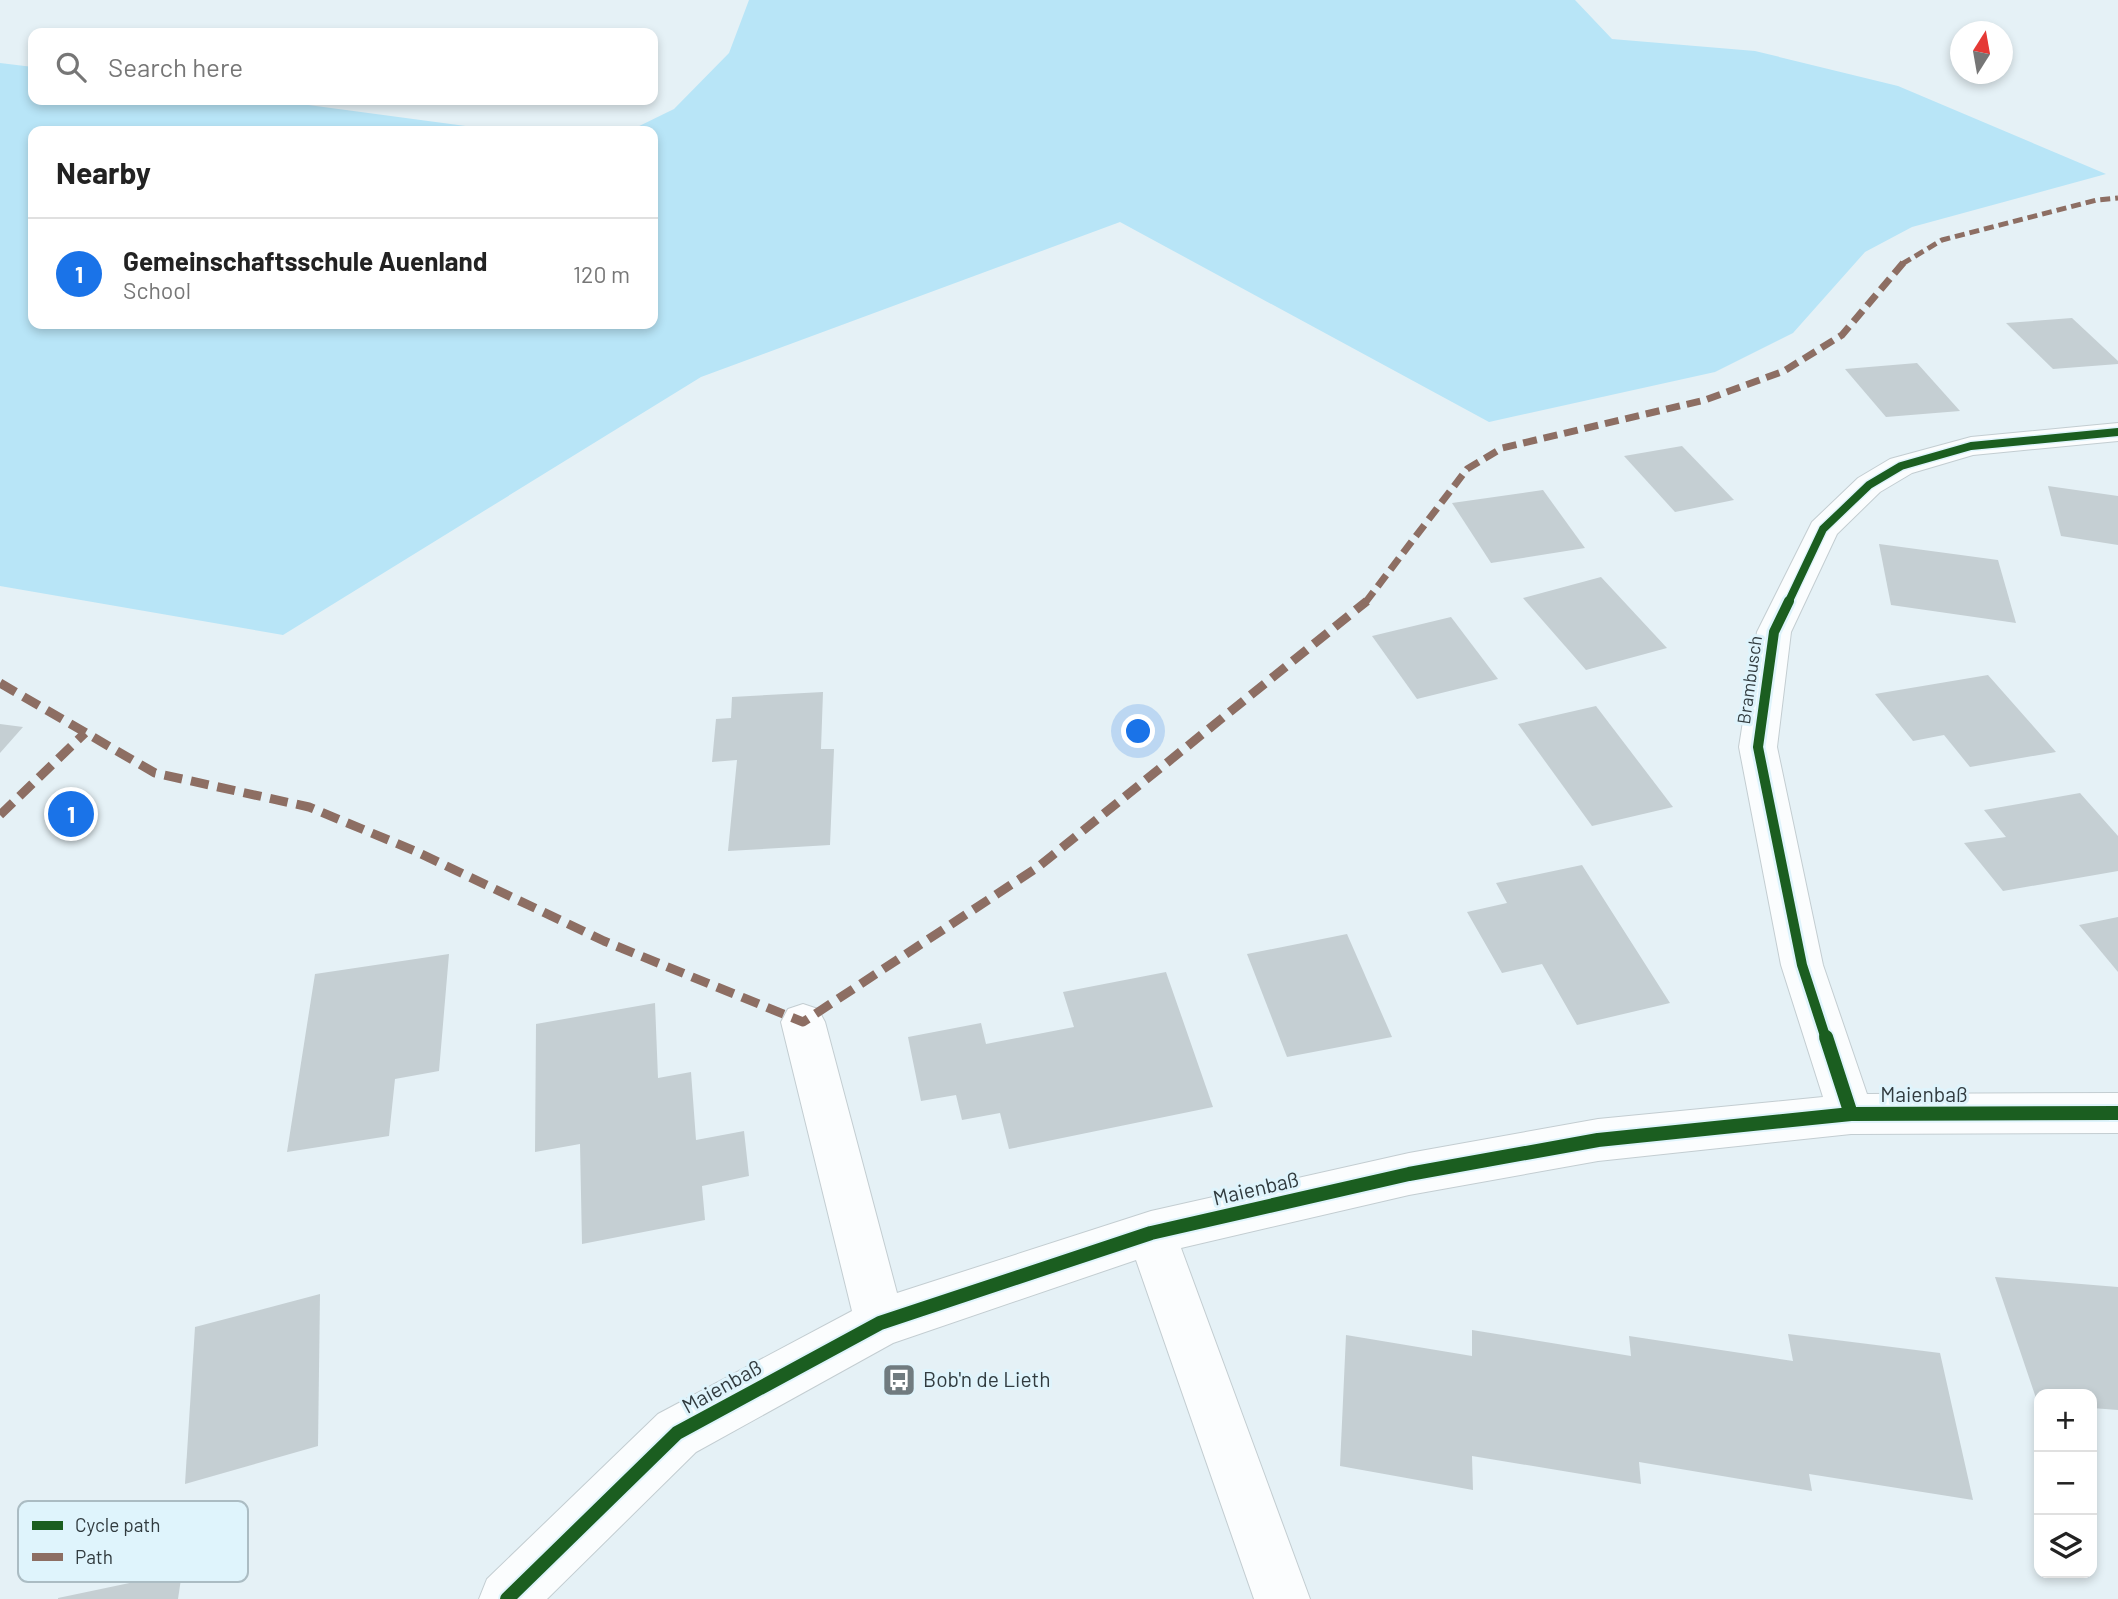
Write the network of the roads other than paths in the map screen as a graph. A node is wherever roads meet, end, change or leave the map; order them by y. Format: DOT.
graph roads {
  1 [pos="2118,432"];
  2 [pos="803,1022"];
  3 [pos="2118,1113"];
  4 [pos="1851,1114"];
  5 [pos="1151,1233"];
  6 [pos="880,1323"];
  7 [pos="507,1599"];
  8 [pos="1282,1599"];
  1 -- 4 [label="street, Brambusch"];
  2 -- 6 [label="street"];
  3 -- 4 [label="street, Maienbaß"];
  4 -- 5 [label="street, Maienbaß"];
  5 -- 6 [label="street, Maienbaß"];
  5 -- 8 [label="street"];
  6 -- 7 [label="street, Maienbaß"];
}
